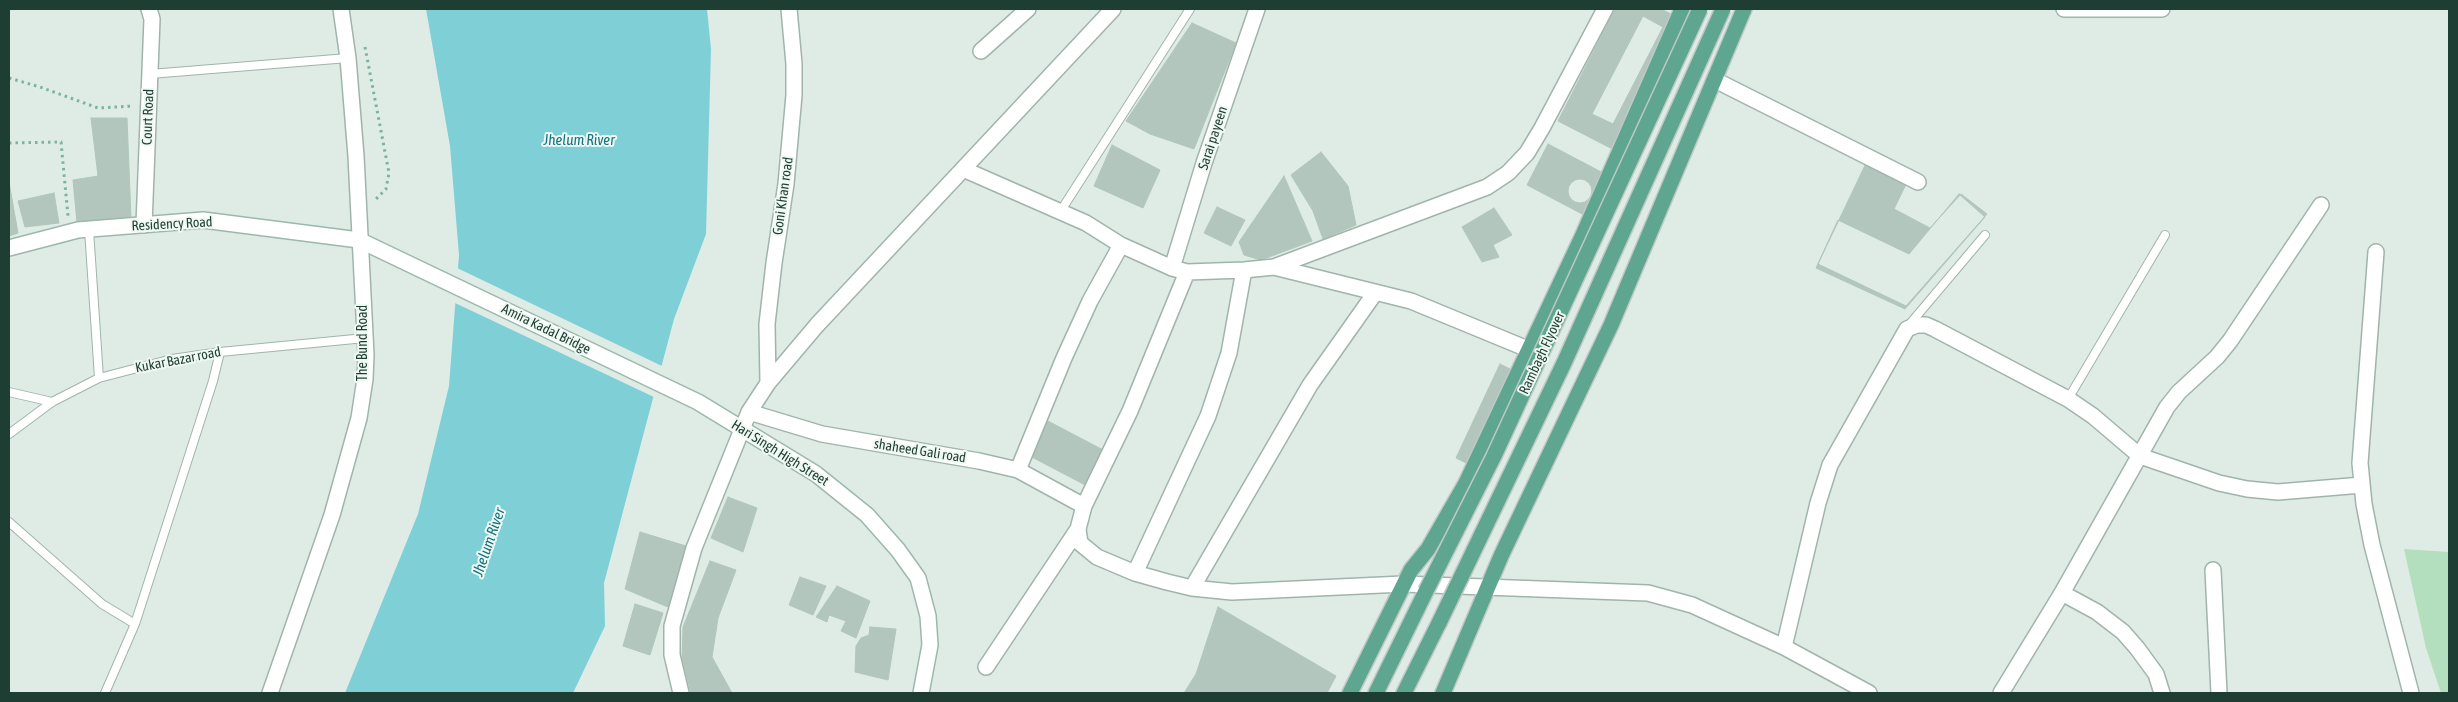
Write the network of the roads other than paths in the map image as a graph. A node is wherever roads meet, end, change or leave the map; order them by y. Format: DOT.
graph roads {
  1 [pos="149,9"];
  2 [pos="341,9"];
  3 [pos="789,9"];
  4 [pos="1028,9"];
  5 [pos="1113,9"];
  6 [pos="1190,9"];
  7 [pos="1257,9"];
  8 [pos="1605,9"];
  9 [pos="1682,9"];
  10 [pos="1700,9"];
  11 [pos="1723,9"];
  12 [pos="1744,9"];
  13 [pos="2064,9"];
  14 [pos="2162,9"];
  15 [pos="981,51"];
  16 [pos="348,58"];
  17 [pos="150,74"];
  18 [pos="1715,80"];
  19 [pos="963,169"];
  20 [pos="1918,182"];
  21 [pos="2321,205"];
  22 [pos="1060,212"];
  23 [pos="144,225"];
  24 [pos="89,230"];
  25 [pos="1985,235"];
  26 [pos="2165,235"];
  27 [pos="359,240"];
  28 [pos="1121,245"];
  29 [pos="9,248"];
  30 [pos="2376,252"];
  31 [pos="394,255"];
  32 [pos="1274,267"];
  33 [pos="1180,270"];
  34 [pos="1244,270"];
  35 [pos="1375,292"];
  36 [pos="1907,328"];
  37 [pos="365,338"];
  38 [pos="1530,350"];
  39 [pos="220,352"];
  40 [pos="99,378"];
  41 [pos="768,383"];
  42 [pos="9,392"];
  43 [pos="2068,399"];
  44 [pos="52,402"];
  45 [pos="698,402"];
  46 [pos="749,412"];
  47 [pos="740,428"];
  48 [pos="9,434"];
  49 [pos="2140,456"];
  50 [pos="1018,470"];
  51 [pos="2362,485"];
  52 [pos="1084,506"];
  53 [pos="9,522"];
  54 [pos="1078,528"];
  55 [pos="2213,570"];
  56 [pos="1135,573"];
  57 [pos="1403,584"];
  58 [pos="1192,588"];
  59 [pos="1487,589"];
  60 [pos="2062,593"];
  61 [pos="135,624"];
  62 [pos="1784,647"];
  63 [pos="986,667"];
  64 [pos="104,693"];
  65 [pos="270,693"];
  66 [pos="681,693"];
  67 [pos="921,693"];
  68 [pos="1350,693"];
  69 [pos="1376,693"];
  70 [pos="1404,693"];
  71 [pos="1443,693"];
  72 [pos="1869,693"];
  73 [pos="2001,693"];
  74 [pos="2162,693"];
  75 [pos="2219,693"];
  76 [pos="2411,693"];
  1 -- 17 [label="street, Court Road"];
  2 -- 16 [label="street, The Bund Road"];
  3 -- 41 [label="street, Goni Khan road"];
  4 -- 15 [label="street"];
  5 -- 19 [label="street"];
  6 -- 22 [label="lane"];
  7 -- 33 [label="street, Sarai payeen"];
  8 -- 32 [label="street"];
  9 -- 38 [label="main road"];
  10 -- 69 [label="main road, Rambagh Flyover, bridge"];
  11 -- 70 [label="main road, Rambagh Flyover, bridge"];
  12 -- 18 [label="main road"];
  13 -- 14 [label="street"];
  16 -- 17 [label="lane"];
  16 -- 27 [label="street, The Bund Road"];
  17 -- 23 [label="street, Court Road"];
  18 -- 20 [label="street"];
  18 -- 59 [label="main road"];
  19 -- 22 [label="street"];
  19 -- 41 [label="street"];
  21 -- 49 [label="street"];
  22 -- 28 [label="street"];
  23 -- 24 [label="street, Residency Road"];
  23 -- 27 [label="street, Residency Road"];
  24 -- 29 [label="street, Residency Road"];
  24 -- 40 [label="lane"];
  25 -- 36 [label="lane"];
  26 -- 43 [label="lane"];
  27 -- 31 [label="street, Residency Road"];
  27 -- 37 [label="street, The Bund Road"];
  28 -- 33 [label="street"];
  28 -- 50 [label="street"];
  30 -- 51 [label="street"];
  31 -- 45 [label="street, Amira Kadal Bridge"];
  32 -- 34 [label="street"];
  32 -- 35 [label="street"];
  33 -- 34 [label="street"];
  33 -- 52 [label="street, Sarai payeen"];
  34 -- 56 [label="street"];
  35 -- 38 [label="street"];
  35 -- 58 [label="street"];
  36 -- 43 [label="street"];
  36 -- 62 [label="street"];
  37 -- 39 [label="lane, Kukar Bazar road"];
  37 -- 65 [label="street, The Bund Road"];
  38 -- 57 [label="main road"];
  39 -- 40 [label="lane, Kukar Bazar road"];
  39 -- 61 [label="lane"];
  40 -- 44 [label="lane, Kukar Bazar road"];
  41 -- 46 [label="street"];
  42 -- 44 [label="lane"];
  43 -- 49 [label="street"];
  44 -- 48 [label="lane, Kukar Bazar road"];
  45 -- 47 [label="street, Hari Singh High Street"];
  46 -- 47 [label="street"];
  46 -- 50 [label="street, shaheed Gali road"];
  47 -- 66 [label="street"];
  47 -- 67 [label="street, Hari Singh High Street"];
  49 -- 51 [label="street"];
  49 -- 60 [label="street"];
  50 -- 52 [label="street, shaheed Gali road"];
  51 -- 76 [label="street"];
  52 -- 54 [label="street, Sarai payeen"];
  53 -- 61 [label="lane"];
  54 -- 56 [label="street"];
  54 -- 63 [label="street, Sarai payeen"];
  55 -- 75 [label="street"];
  56 -- 58 [label="street"];
  57 -- 58 [label="street"];
  57 -- 59 [label="street"];
  57 -- 68 [label="main road"];
  59 -- 62 [label="street"];
  59 -- 71 [label="main road"];
  60 -- 73 [label="street"];
  60 -- 74 [label="street"];
  61 -- 64 [label="lane"];
  62 -- 72 [label="street"];
}
